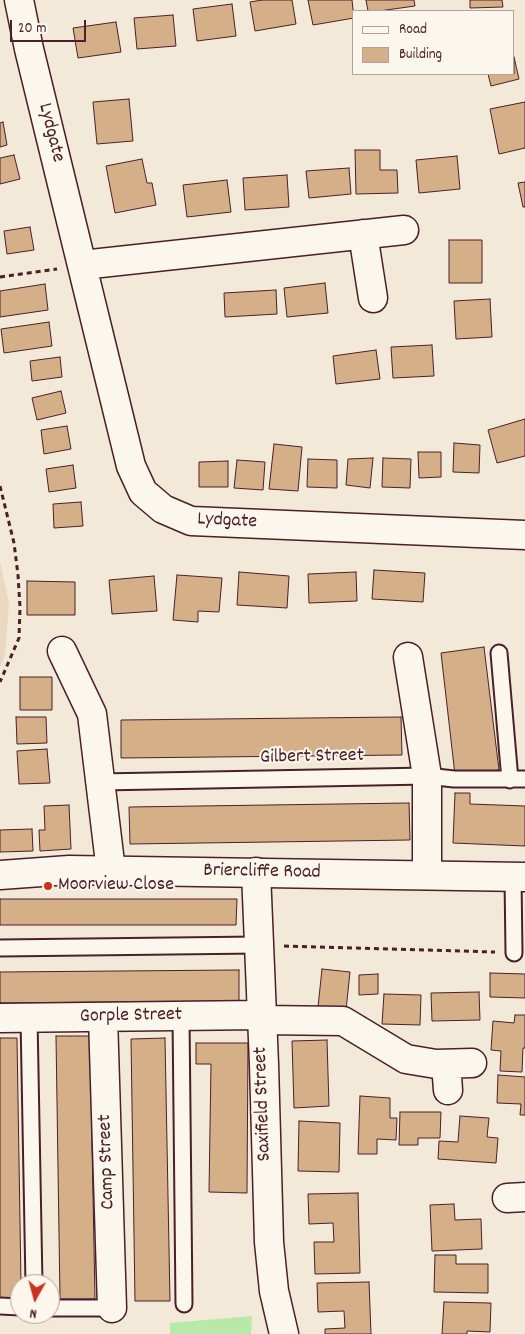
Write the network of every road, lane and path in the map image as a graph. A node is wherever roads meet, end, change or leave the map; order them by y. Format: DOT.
graph roads {
  1 [pos="20,0"];
  2 [pos="404,230"];
  3 [pos="363,234"];
  4 [pos="82,265"];
  5 [pos="0,277"];
  6 [pos="373,298"];
  7 [pos="0,486"];
  8 [pos="525,536"];
  9 [pos="62,651"];
  10 [pos="499,653"];
  11 [pos="408,657"];
  12 [pos="0,682"];
  13 [pos="427,776"];
  14 [pos="517,779"];
  15 [pos="100,782"];
  16 [pos="111,871"];
  17 [pos="256,872"];
  18 [pos="0,875"];
  19 [pos="427,875"];
  20 [pos="519,877"];
  21 [pos="258,945"];
  22 [pos="0,948"];
  23 [pos="514,953"];
  24 [pos="181,1016"];
  25 [pos="103,1017"];
  26 [pos="0,1018"];
  27 [pos="29,1018"];
  28 [pos="261,1018"];
  29 [pos="455,1072"];
  30 [pos="34,1274"];
  31 [pos="184,1304"];
  32 [pos="60,1308"];
  33 [pos="112,1308"];
  34 [pos="284,1334"];
  1 -- 4 [label="street, Lydgate"];
  2 -- 3 [label="street"];
  3 -- 4 [label="street"];
  3 -- 6 [label="street"];
  4 -- 5 [label="path"];
  4 -- 8 [label="street, Lydgate"];
  7 -- 12 [label="path"];
  9 -- 15 [label="street"];
  10 -- 14 [label="lane"];
  11 -- 13 [label="street"];
  13 -- 14 [label="lane, Gilbert Street"];
  13 -- 15 [label="lane, Gilbert Street"];
  13 -- 19 [label="street"];
  15 -- 16 [label="street"];
  16 -- 17 [label="street, Briercliffe Road"];
  16 -- 18 [label="street, Briercliffe Road"];
  17 -- 19 [label="street, Briercliffe Road"];
  17 -- 21 [label="street, Saxifield Street"];
  19 -- 20 [label="street, Briercliffe Road"];
  20 -- 23 [label="lane"];
  21 -- 22 [label="lane"];
  21 -- 23 [label="path"];
  21 -- 28 [label="street, Saxifield Street"];
  24 -- 25 [label="street, Gorple Street"];
  24 -- 28 [label="street, Gorple Street"];
  24 -- 31 [label="lane"];
  25 -- 27 [label="street, Gorple Street"];
  25 -- 33 [label="street, Camp Street"];
  26 -- 27 [label="street, Gorple Street"];
  27 -- 30 [label="lane"];
  28 -- 29 [label="street, Gorple Street"];
  28 -- 34 [label="street, Saxifield Street"];
  32 -- 33 [label="lane"];
}
